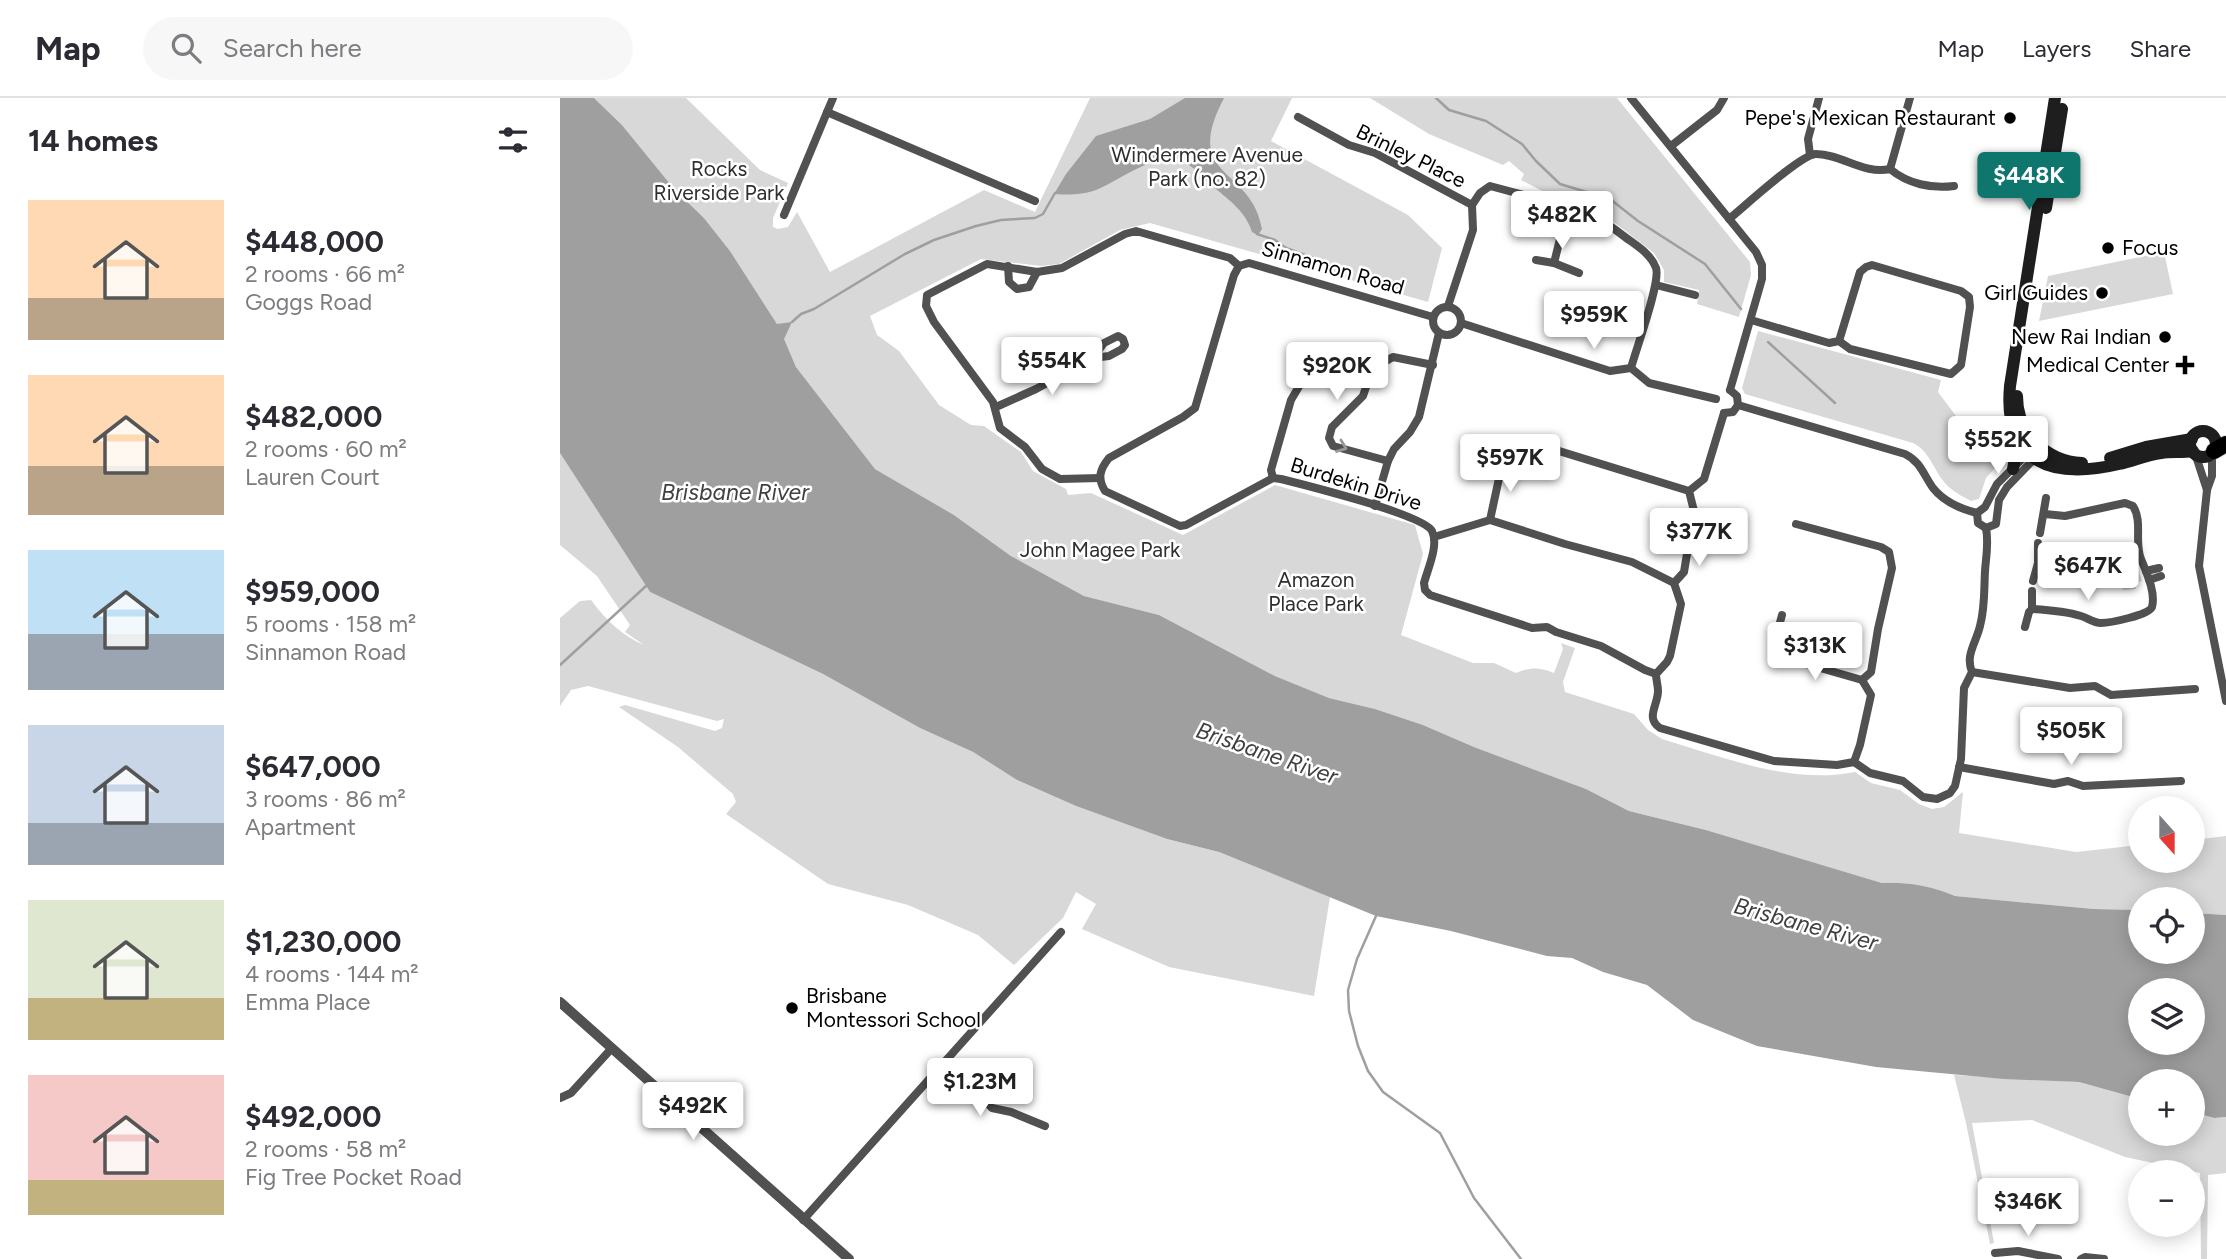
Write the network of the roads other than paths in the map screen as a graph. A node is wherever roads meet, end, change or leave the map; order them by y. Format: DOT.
graph roads {
  1 [pos="833,98"];
  2 [pos="1631,98"];
  3 [pos="1724,98"];
  4 [pos="1819,98"];
  5 [pos="1910,98"];
  6 [pos="2055,98"];
  7 [pos="2063,98"];
  8 [pos="827,112"];
  9 [pos="1298,117"];
  10 [pos="1671,146"];
  11 [pos="1810,155"];
  12 [pos="1890,169"];
  13 [pos="1954,186"];
  14 [pos="1035,201"];
  15 [pos="1472,205"];
  16 [pos="784,215"];
  17 [pos="1566,215"];
  18 [pos="1729,219"];
  19 [pos="1536,260"];
  20 [pos="1554,263"];
  21 [pos="1008,266"];
  22 [pos="1239,266"];
  23 [pos="1037,272"];
  24 [pos="1579,273"];
  25 [pos="1656,285"];
  26 [pos="1695,295"];
  27 [pos="1448,306"];
  28 [pos="1433,317"];
  29 [pos="1751,320"];
  30 [pos="1461,323"];
  31 [pos="1439,333"];
  32 [pos="1839,341"];
  33 [pos="1093,358"];
  34 [pos="1433,365"];
  35 [pos="1631,368"];
  36 [pos="1301,383"];
  37 [pos="1730,390"];
  38 [pos="1716,399"];
  39 [pos="1738,405"];
  40 [pos="996,407"];
  41 [pos="1724,413"];
  42 [pos="2018,442"];
  43 [pos="2193,448"];
  44 [pos="2217,449"];
  45 [pos="2036,452"];
  46 [pos="1388,461"];
  47 [pos="2012,469"];
  48 [pos="1100,478"];
  49 [pos="1273,478"];
  50 [pos="2207,490"];
  51 [pos="1689,491"];
  52 [pos="2046,498"];
  53 [pos="1375,506"];
  54 [pos="1985,507"];
  55 [pos="1996,511"];
  56 [pos="1977,513"];
  57 [pos="2045,514"];
  58 [pos="1490,520"];
  59 [pos="1796,523"];
  60 [pos="1986,528"];
  61 [pos="2040,533"];
  62 [pos="1434,537"];
  63 [pos="2038,543"];
  64 [pos="2139,556"];
  65 [pos="2039,563"];
  66 [pos="2160,572"];
  67 [pos="2148,575"];
  68 [pos="2033,581"];
  69 [pos="1674,583"];
  70 [pos="2032,591"];
  71 [pos="2032,609"];
  72 [pos="1782,615"];
  73 [pos="2025,627"];
  74 [pos="1972,672"];
  75 [pos="1656,674"];
  76 [pos="1862,680"];
  77 [pos="2195,689"];
  78 [pos="2226,701"];
  79 [pos="1854,762"];
  80 [pos="1959,767"];
  81 [pos="2181,781"];
  82 [pos="1061,932"];
  83 [pos="560,1002"];
  84 [pos="612,1048"];
  85 [pos="941,1065"];
  86 [pos="560,1098"];
  87 [pos="1045,1126"];
  88 [pos="803,1220"];
  89 [pos="1995,1253"];
  90 [pos="848,1259"];
  91 [pos="2059,1259"];
  92 [pos="2081,1259"];
  93 [pos="2104,1259"];
  1 -- 8 [label="street"];
  2 -- 10 [label="street"];
  3 -- 10 [label="street"];
  4 -- 11 [label="street"];
  5 -- 12 [label="street"];
  6 -- 42 [label="main road"];
  7 -- 45 [label="main road"];
  8 -- 14 [label="street"];
  8 -- 16 [label="street"];
  9 -- 15 [label="street, Brinley Place"];
  10 -- 18 [label="street"];
  11 -- 12 [label="street"];
  11 -- 18 [label="street"];
  12 -- 13 [label="street"];
  15 -- 17 [label="street"];
  15 -- 27 [label="street"];
  17 -- 20 [label="street"];
  17 -- 25 [label="street"];
  18 -- 29 [label="street"];
  19 -- 20 [label="street"];
  20 -- 24 [label="street"];
  21 -- 23 [label="street"];
  21 -- 23 [label="street"];
  21 -- 40 [label="street"];
  22 -- 23 [label="street, Sinnamon Road"];
  22 -- 28 [label="street, Sinnamon Road"];
  22 -- 48 [label="street"];
  25 -- 26 [label="street"];
  25 -- 35 [label="street"];
  27 -- 28 [label="street"];
  27 -- 30 [label="street"];
  28 -- 31 [label="street"];
  29 -- 32 [label="street"];
  29 -- 37 [label="street"];
  30 -- 31 [label="street"];
  30 -- 35 [label="street"];
  31 -- 34 [label="street"];
  32 -- 32 [label="street"];
  33 -- 40 [label="street"];
  34 -- 46 [label="street"];
  34 -- 46 [label="street, one-way"];
  35 -- 38 [label="street"];
  36 -- 49 [label="street"];
  37 -- 38 [label="street"];
  37 -- 39 [label="street"];
  38 -- 41 [label="street"];
  39 -- 41 [label="street"];
  39 -- 56 [label="street"];
  40 -- 48 [label="street"];
  41 -- 51 [label="street"];
  42 -- 45 [label="main road"];
  42 -- 47 [label="main road"];
  43 -- 44 [label="main road"];
  43 -- 44 [label="main road"];
  43 -- 45 [label="main road"];
  43 -- 50 [label="street"];
  44 -- 50 [label="street"];
  45 -- 47 [label="street"];
  45 -- 55 [label="street"];
  46 -- 53 [label="street"];
  47 -- 54 [label="street"];
  48 -- 49 [label="street, Burdekin Drive"];
  49 -- 53 [label="street, Burdekin Drive"];
  50 -- 78 [label="street"];
  51 -- 58 [label="street"];
  51 -- 69 [label="street"];
  52 -- 57 [label="street"];
  53 -- 62 [label="street, Burdekin Drive"];
  54 -- 55 [label="street"];
  54 -- 56 [label="street"];
  55 -- 60 [label="street"];
  56 -- 60 [label="street"];
  57 -- 61 [label="street"];
  57 -- 64 [label="street"];
  58 -- 62 [label="street"];
  58 -- 69 [label="street"];
  59 -- 76 [label="street"];
  60 -- 74 [label="street"];
  62 -- 75 [label="street, Burdekin Drive"];
  63 -- 65 [label="street"];
  64 -- 65 [label="street"];
  64 -- 67 [label="street"];
  65 -- 68 [label="street"];
  66 -- 67 [label="street"];
  67 -- 71 [label="street"];
  69 -- 75 [label="street"];
  70 -- 71 [label="street"];
  71 -- 73 [label="street"];
  72 -- 76 [label="street"];
  74 -- 77 [label="street"];
  74 -- 80 [label="street"];
  75 -- 79 [label="street"];
  76 -- 79 [label="street"];
  79 -- 80 [label="street"];
  80 -- 81 [label="street"];
  82 -- 85 [label="street"];
  83 -- 84 [label="street"];
  84 -- 86 [label="street"];
  84 -- 88 [label="street"];
  85 -- 87 [label="street"];
  85 -- 88 [label="street"];
  88 -- 90 [label="street"];
  89 -- 91 [label="street"];
  92 -- 93 [label="street"];
}
